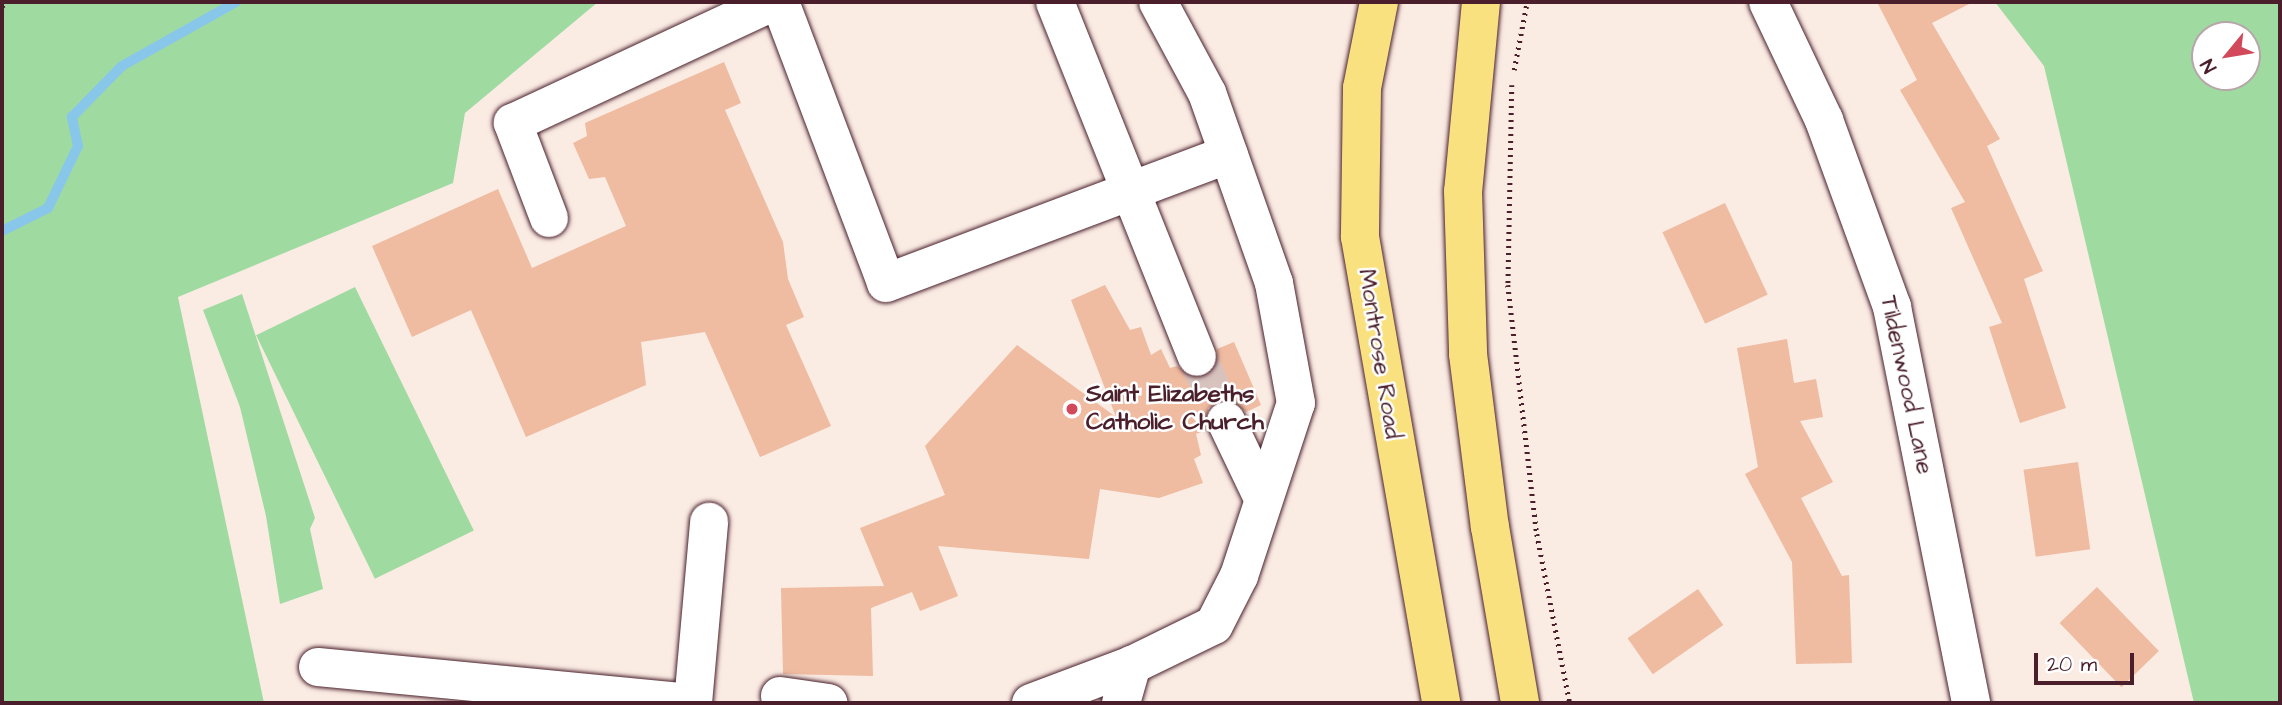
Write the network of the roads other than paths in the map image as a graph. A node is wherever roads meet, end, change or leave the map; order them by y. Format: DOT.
graph roads {
  1 [pos="773,2"];
  2 [pos="780,2"];
  3 [pos="1055,2"];
  4 [pos="1158,2"];
  5 [pos="1379,2"];
  6 [pos="1481,2"];
  7 [pos="1768,2"];
  8 [pos="1228,154"];
  9 [pos="1133,190"];
  10 [pos="549,218"];
  11 [pos="1207,353"];
  12 [pos="1235,417"];
  13 [pos="1267,485"];
  14 [pos="709,522"];
  15 [pos="1132,665"];
  16 [pos="318,667"];
  17 [pos="456,692"];
  18 [pos="780,696"];
  19 [pos="828,703"];
  20 [pos="1031,703"];
  21 [pos="1121,703"];
  22 [pos="1441,703"];
  23 [pos="1520,703"];
  24 [pos="1971,703"];
  1 -- 10 [label="street"];
  2 -- 9 [label="street"];
  3 -- 9 [label="street"];
  4 -- 8 [label="street"];
  5 -- 22 [label="main road, Montrose Road"];
  6 -- 23 [label="main road"];
  7 -- 24 [label="street, Tildenwood Lane"];
  8 -- 9 [label="street"];
  8 -- 13 [label="street"];
  9 -- 11 [label="street"];
  12 -- 13 [label="street"];
  13 -- 15 [label="street"];
  14 -- 17 [label="street"];
  15 -- 20 [label="street"];
  15 -- 21 [label="street"];
  16 -- 17 [label="street"];
  18 -- 19 [label="street"];
}
